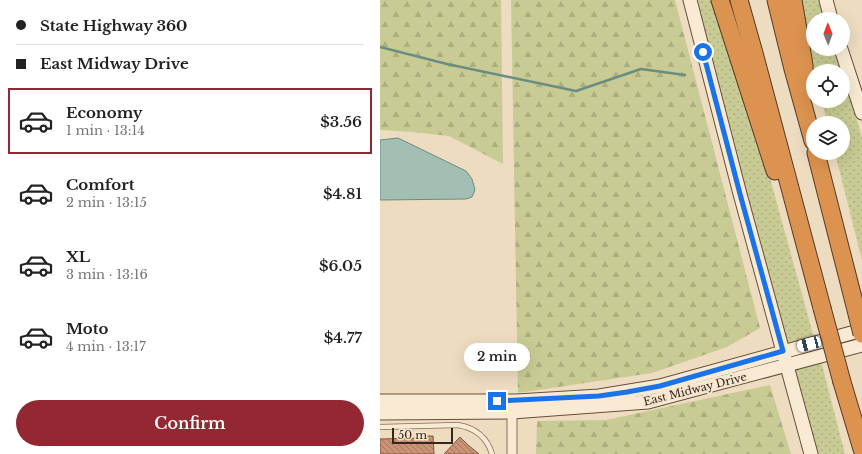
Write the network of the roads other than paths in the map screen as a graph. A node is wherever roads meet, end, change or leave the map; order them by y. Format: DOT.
graph roads {
  1 [pos="690,0"];
  2 [pos="720,0"];
  3 [pos="739,0"];
  4 [pos="776,0"];
  5 [pos="793,0"];
  6 [pos="826,0"];
  7 [pos="829,12"];
  8 [pos="843,56"];
  9 [pos="862,113"];
  10 [pos="807,116"];
  11 [pos="808,116"];
  12 [pos="818,160"];
  13 [pos="803,237"];
  14 [pos="862,330"];
  15 [pos="862,334"];
  16 [pos="862,345"];
  17 [pos="783,351"];
  18 [pos="787,365"];
  19 [pos="380,402"];
  20 [pos="512,406"];
  21 [pos="380,413"];
  22 [pos="380,426"];
  23 [pos="862,449"];
  24 [pos="492,454"];
  25 [pos="512,454"];
  26 [pos="811,454"];
  1 -- 17 [label="main road"];
  2 -- 13 [label="highway"];
  3 -- 13 [label="highway"];
  4 -- 10 [label="highway"];
  5 -- 11 [label="highway"];
  6 -- 7 [label="main road"];
  8 -- 9 [label="main road"];
  12 -- 15 [label="highway, bridge"];
  13 -- 23 [label="highway, bridge"];
  14 -- 17 [label="main road, East Midway Drive"];
  16 -- 18 [label="main road, East Midway Drive"];
  17 -- 18 [label="main road"];
  17 -- 20 [label="main road, East Midway Drive"];
  18 -- 20 [label="main road, East Midway Drive"];
  18 -- 26 [label="main road"];
  19 -- 20 [label="main road, East Midway Drive"];
  20 -- 21 [label="main road, East Midway Drive"];
  20 -- 25 [label="street"];
  22 -- 24 [label="lane"];
}
